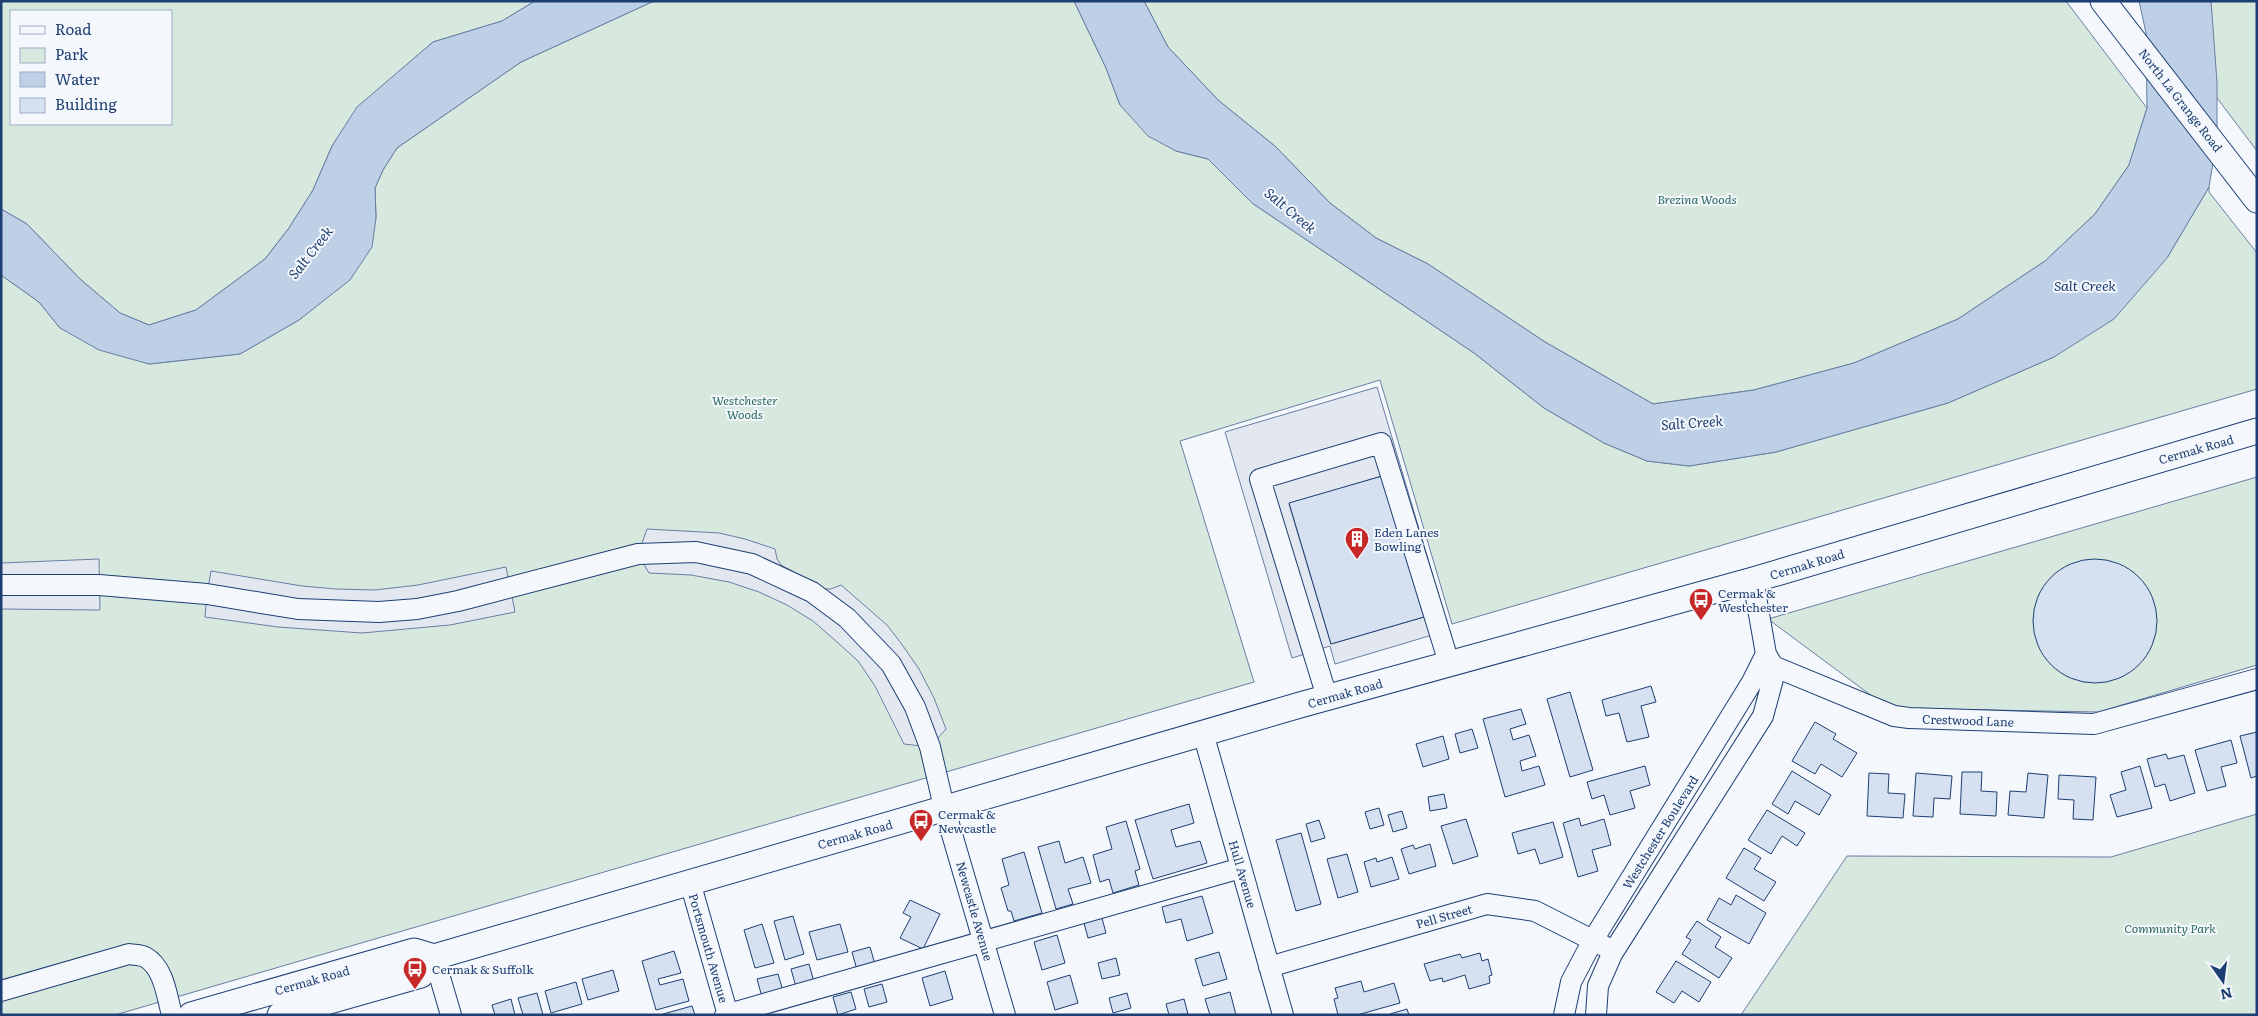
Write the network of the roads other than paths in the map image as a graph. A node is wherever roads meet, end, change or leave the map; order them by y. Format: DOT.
graph roads {
  1 [pos="2110,9"];
  2 [pos="2257,200"];
  3 [pos="2257,431"];
  4 [pos="1753,580"];
  5 [pos="1,585"];
  6 [pos="1771,661"];
  7 [pos="1449,663"];
  8 [pos="2257,679"];
  9 [pos="1328,697"];
  10 [pos="1203,733"];
  11 [pos="944,808"];
  12 [pos="1241,868"];
  13 [pos="690,882"];
  14 [pos="1593,940"];
  15 [pos="983,941"];
  16 [pos="1614,951"];
  17 [pos="434,957"];
  18 [pos="1269,967"];
  19 [pos="1,991"];
  20 [pos="727,1014"];
  21 [pos="172,1015"];
  22 [pos="190,1015"];
  23 [pos="280,1015"];
  24 [pos="451,1015"];
  25 [pos="1005,1015"];
  26 [pos="1283,1015"];
  27 [pos="1564,1015"];
  28 [pos="1596,1015"];
  1 -- 2 [label="main road, North La Grange Road"];
  3 -- 4 [label="main road, Cermak Road"];
  4 -- 6 [label="street"];
  4 -- 7 [label="main road, Cermak Road"];
  5 -- 11 [label="street, Newcastle Avenue"];
  6 -- 8 [label="street, Crestwood Lane"];
  6 -- 14 [label="street, Westchester Boulevard"];
  6 -- 16 [label="street, Westchester Boulevard"];
  7 -- 9 [label="main road, Cermak Road"];
  7 -- 9 [label="street"];
  9 -- 10 [label="main road, Cermak Road"];
  10 -- 11 [label="main road, Cermak Road"];
  10 -- 12 [label="street, Hull Avenue"];
  11 -- 13 [label="main road, Cermak Road"];
  11 -- 15 [label="street, Newcastle Avenue"];
  12 -- 15 [label="street"];
  12 -- 18 [label="street, Hull Avenue"];
  13 -- 17 [label="main road, Cermak Road"];
  13 -- 20 [label="street, Portsmouth Avenue"];
  14 -- 16 [label="street, Pell Street"];
  14 -- 18 [label="street, Pell Street"];
  14 -- 27 [label="street, Westchester Boulevard"];
  15 -- 20 [label="street"];
  15 -- 25 [label="street, Newcastle Avenue"];
  16 -- 28 [label="street, Westchester Boulevard"];
  17 -- 22 [label="main road, Cermak Road"];
  17 -- 23 [label="main road, Cermak Road"];
  17 -- 24 [label="street"];
  18 -- 26 [label="street, Hull Avenue"];
  19 -- 21 [label="street"];
}
